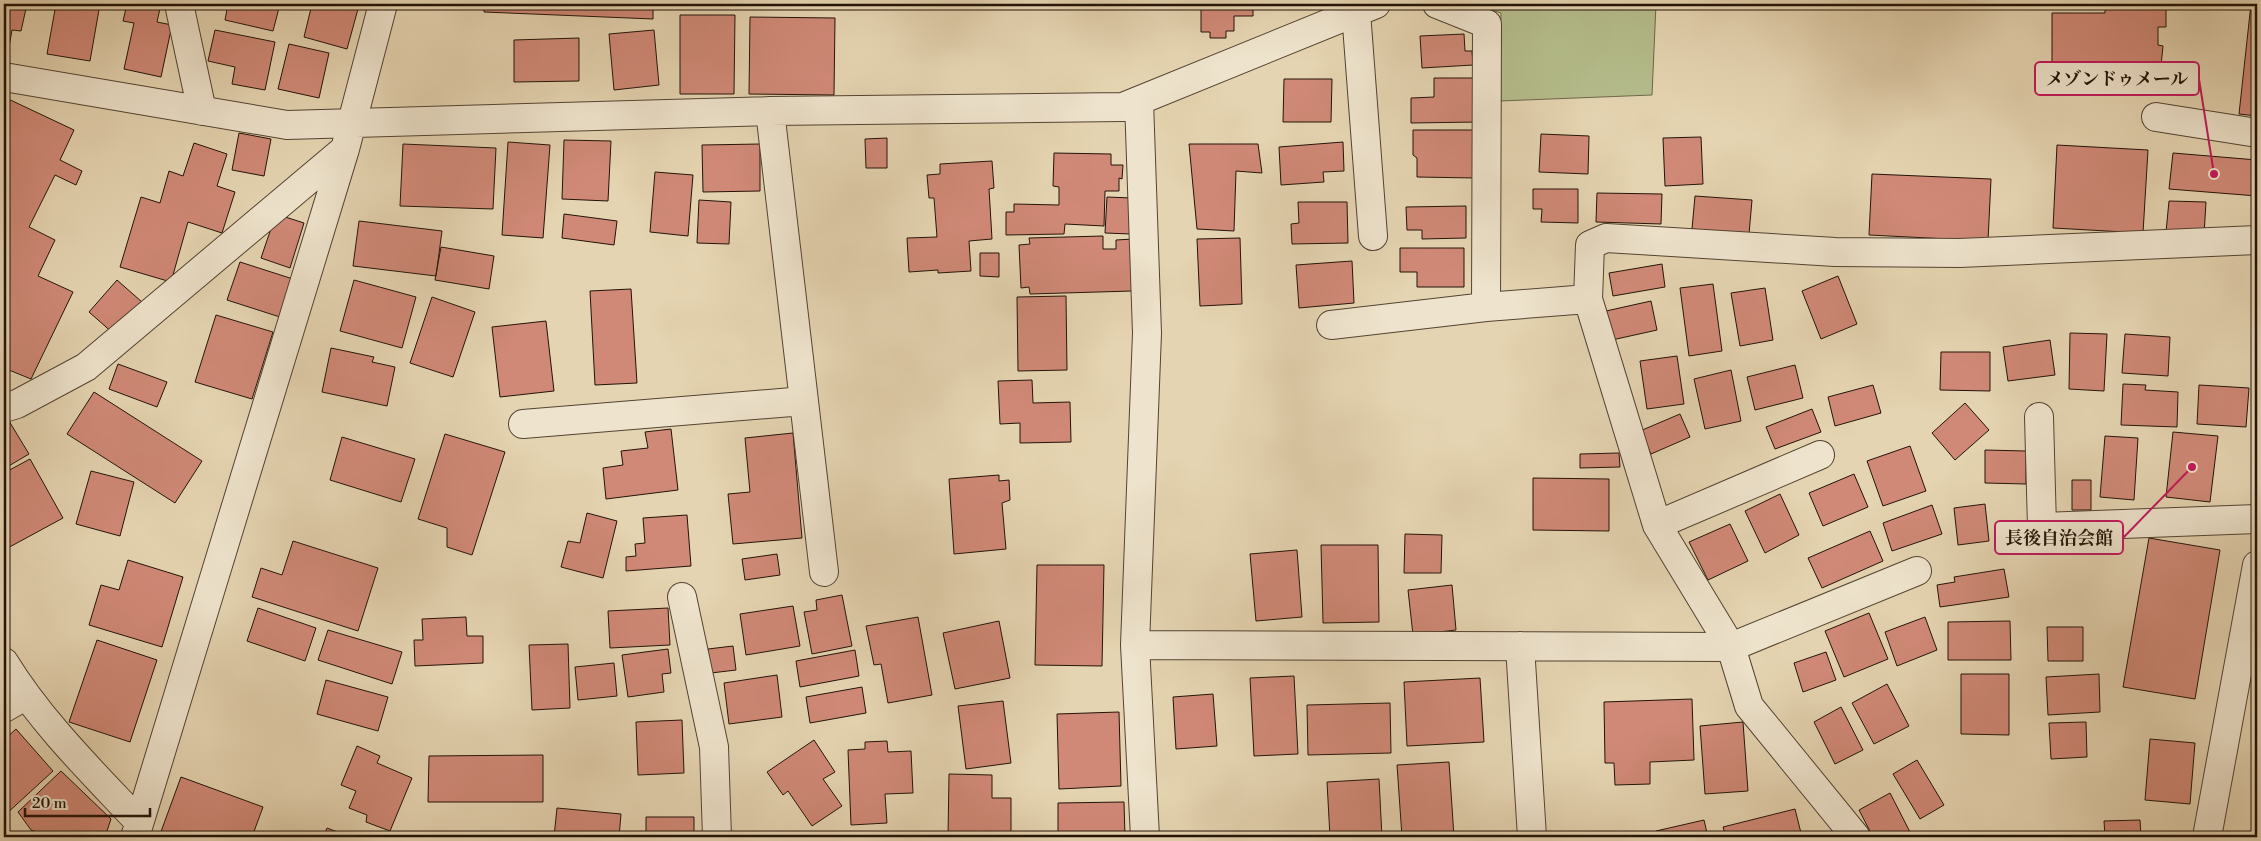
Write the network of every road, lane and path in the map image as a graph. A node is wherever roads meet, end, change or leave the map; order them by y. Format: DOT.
graph roads {
  1 [pos="179,4"];
  2 [pos="383,4"];
  3 [pos="1437,4"];
  4 [pos="1366,8"];
  5 [pos="4,77"];
  6 [pos="1138,101"];
  7 [pos="202,111"];
  8 [pos="770,111"];
  9 [pos="2156,117"];
  10 [pos="2257,133"];
  11 [pos="349,137"];
  12 [pos="1373,236"];
  13 [pos="2257,240"];
  14 [pos="1588,300"];
  15 [pos="1486,307"];
  16 [pos="1331,325"];
  17 [pos="804,402"];
  18 [pos="4,408"];
  19 [pos="2039,417"];
  20 [pos="523,424"];
  21 [pos="1820,456"];
  22 [pos="2257,519"];
  23 [pos="1657,525"];
  24 [pos="2257,565"];
  25 [pos="1917,571"];
  26 [pos="824,572"];
  27 [pos="682,597"];
  28 [pos="1135,645"];
  29 [pos="1520,646"];
  30 [pos="1731,647"];
  31 [pos="4,662"];
  32 [pos="14,702"];
  33 [pos="137,830"];
  34 [pos="717,837"];
  35 [pos="1145,837"];
  36 [pos="1532,837"];
  37 [pos="1856,837"];
  38 [pos="2207,837"];
  1 -- 7 [label="street"];
  2 -- 11 [label="street"];
  3 -- 15 [label="street"];
  4 -- 6 [label="street"];
  4 -- 12 [label="street"];
  5 -- 7 [label="street"];
  6 -- 8 [label="street"];
  6 -- 28 [label="street"];
  7 -- 11 [label="street"];
  8 -- 11 [label="street"];
  8 -- 17 [label="street"];
  9 -- 10 [label="street"];
  11 -- 18 [label="street"];
  11 -- 33 [label="street"];
  13 -- 14 [label="street"];
  14 -- 15 [label="street"];
  14 -- 23 [label="street"];
  15 -- 16 [label="street"];
  17 -- 20 [label="street"];
  17 -- 26 [label="street"];
  19 -- 22 [label="street"];
  21 -- 23 [label="street"];
  23 -- 30 [label="street"];
  24 -- 38 [label="street"];
  25 -- 30 [label="street"];
  27 -- 34 [label="street"];
  28 -- 29 [label="street"];
  28 -- 35 [label="street"];
  29 -- 30 [label="street"];
  29 -- 36 [label="street"];
  30 -- 37 [label="street"];
  31 -- 32 [label="street"];
  32 -- 33 [label="street"];
}
